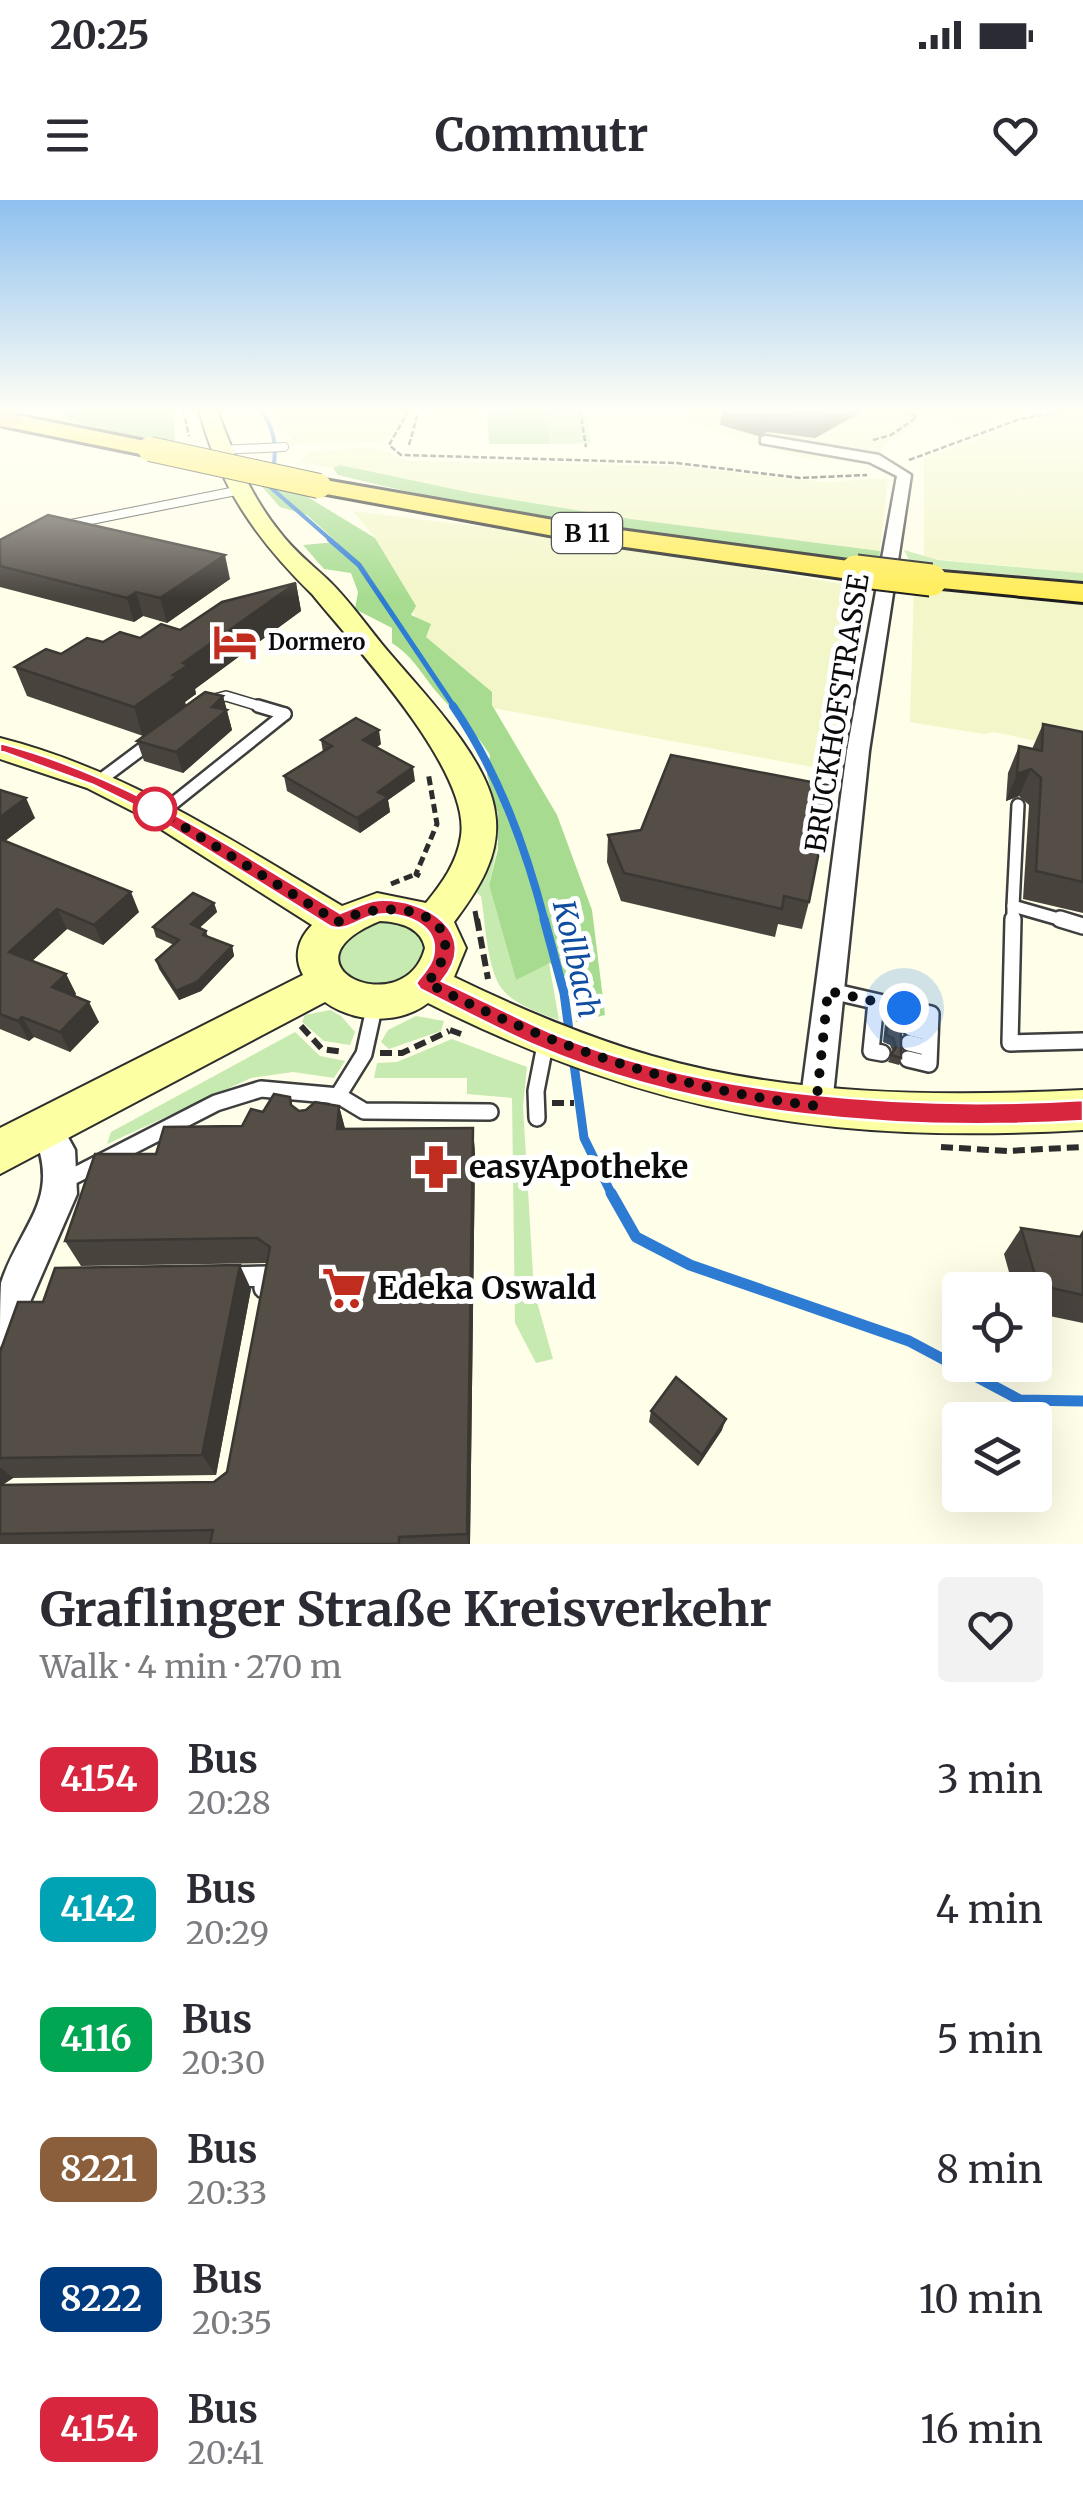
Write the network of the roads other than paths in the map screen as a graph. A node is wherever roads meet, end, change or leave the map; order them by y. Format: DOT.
graph roads {
  1 [pos="231,473"];
  2 [pos="258,473"];
  3 [pos="902,473"];
  4 [pos="241,490"];
  5 [pos="53,527"];
  6 [pos="1083,593"];
  7 [pos="192,713"];
  8 [pos="160,736"];
  9 [pos="0,748"];
  10 [pos="99,781"];
  11 [pos="1018,805"];
  12 [pos="162,813"];
  13 [pos="421,902"];
  14 [pos="1014,906"];
  15 [pos="338,922"];
  16 [pos="1083,926"];
  17 [pos="427,983"];
  18 [pos="325,984"];
  19 [pos="828,991"];
  20 [pos="376,1002"];
  21 [pos="876,1002"];
  22 [pos="879,1034"];
  23 [pos="546,1040"];
  24 [pos="1083,1042"];
  25 [pos="909,1044"];
  26 [pos="339,1096"];
  27 [pos="816,1106"];
  28 [pos="1083,1110"];
  29 [pos="490,1112"];
  30 [pos="319,1116"];
  31 [pos="537,1118"];
  32 [pos="47,1128"];
  33 [pos="0,1152"];
  34 [pos="60,1184"];
  35 [pos="214,1277"];
  36 [pos="260,1310"];
  37 [pos="0,1328"];
  1 -- 4 [label="street"];
  2 -- 6 [label="main road, B 11, bridge"];
  3 -- 19 [label="street, BRUCKHOFSTRASSE"];
  4 -- 5 [label="lane"];
  4 -- 13 [label="street"];
  7 -- 12 [label="lane"];
  8 -- 10 [label="lane"];
  9 -- 10 [label="street"];
  10 -- 12 [label="street"];
  11 -- 14 [label="lane"];
  12 -- 15 [label="street"];
  13 -- 15 [label="street"];
  13 -- 17 [label="street"];
  14 -- 16 [label="lane"];
  14 -- 24 [label="lane"];
  15 -- 18 [label="street"];
  17 -- 20 [label="street"];
  17 -- 23 [label="street"];
  18 -- 20 [label="street"];
  18 -- 32 [label="street"];
  19 -- 21 [label="lane"];
  19 -- 27 [label="street, BRUCKHOFSTRASSE"];
  20 -- 26 [label="lane"];
  21 -- 22 [label="lane"];
  21 -- 25 [label="lane"];
  23 -- 27 [label="street"];
  23 -- 31 [label="lane"];
  26 -- 29 [label="lane"];
  26 -- 30 [label="lane"];
  26 -- 34 [label="lane"];
  27 -- 28 [label="street"];
  32 -- 33 [label="street"];
  32 -- 34 [label="street"];
  34 -- 37 [label="street"];
  35 -- 36 [label="lane"];
}
